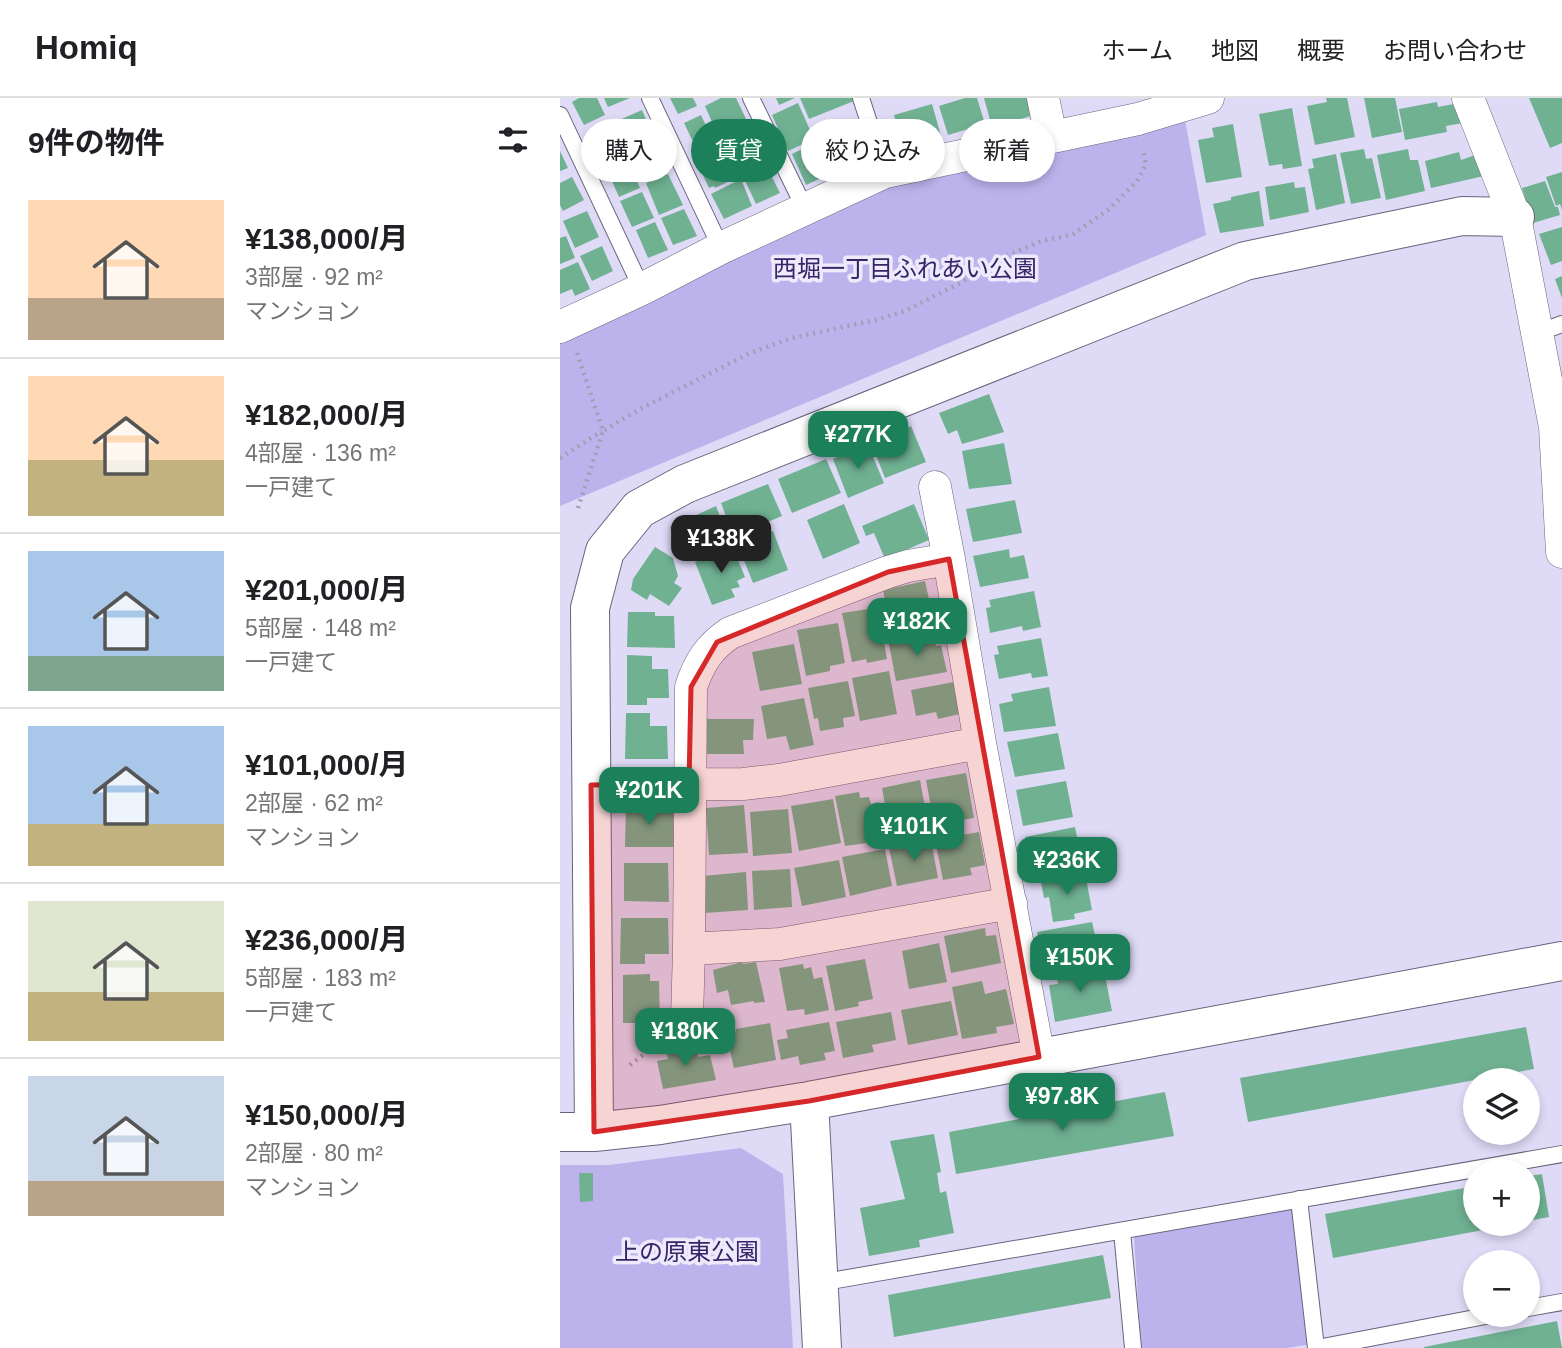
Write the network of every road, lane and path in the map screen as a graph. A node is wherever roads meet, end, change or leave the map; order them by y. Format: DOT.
graph roads {
  1 [pos="650,98"];
  2 [pos="751,98"];
  3 [pos="861,98"];
  4 [pos="1043,98"];
  5 [pos="1208,98"];
  6 [pos="1468,98"];
  7 [pos="560,115"];
  8 [pos="868,119"];
  9 [pos="1047,119"];
  10 [pos="1138,119"];
  11 [pos="1055,135"];
  12 [pos="863,182"];
  13 [pos="805,209"];
  14 [pos="1515,217"];
  15 [pos="721,247"];
  16 [pos="642,289"];
  17 [pos="1550,328"];
  18 [pos="564,332"];
  19 [pos="603,431"];
  20 [pos="560,458"];
  21 [pos="935,487"];
  22 [pos="578,508"];
  23 [pos="1562,552"];
  24 [pos="949,559"];
  25 [pos="980,743"];
  26 [pos="689,784"];
  27 [pos="591,785"];
  28 [pos="1011,904"];
  29 [pos="689,950"];
  30 [pos="1562,961"];
  31 [pos="687,1019"];
  32 [pos="1039,1057"];
  33 [pos="625,1069"];
  34 [pos="809,1101"];
  35 [pos="577,1132"];
  36 [pos="1562,1154"];
  37 [pos="1299,1199"];
  38 [pos="1122,1231"];
  39 [pos="819,1283"];
  40 [pos="1562,1302"];
  41 [pos="1540,1306"];
  42 [pos="1463,1320"];
  43 [pos="822,1348"];
  44 [pos="1132,1348"];
  45 [pos="1317,1348"];
  1 -- 15 [label="lane"];
  2 -- 13 [label="lane"];
  3 -- 8 [label="lane"];
  4 -- 9 [label="street"];
  5 -- 10 [label="street"];
  6 -- 14 [label="street"];
  7 -- 16 [label="lane"];
  10 -- 11 [label="street"];
  10 -- 19 [label="path"];
  12 -- 13 [label="street"];
  13 -- 15 [label="street"];
  14 -- 17 [label="street"];
  14 -- 27 [label="street"];
  15 -- 16 [label="street"];
  16 -- 18 [label="street"];
  17 -- 23 [label="street"];
  18 -- 19 [label="path"];
  19 -- 20 [label="path"];
  19 -- 22 [label="path"];
  21 -- 24 [label="street"];
  24 -- 25 [label="street"];
  24 -- 26 [label="street"];
  25 -- 26 [label="street"];
  25 -- 28 [label="street"];
  26 -- 27 [label="street"];
  26 -- 29 [label="street"];
  27 -- 35 [label="street"];
  28 -- 29 [label="street"];
  28 -- 32 [label="street"];
  29 -- 31 [label="street"];
  30 -- 32 [label="street"];
  31 -- 33 [label="path"];
  32 -- 34 [label="street"];
  34 -- 35 [label="street"];
  34 -- 39 [label="street"];
  36 -- 37 [label="lane"];
  37 -- 38 [label="lane"];
  37 -- 45 [label="lane"];
  38 -- 39 [label="lane"];
  38 -- 44 [label="lane"];
  39 -- 43 [label="street"];
  40 -- 41 [label="lane"];
  42 -- 45 [label="lane"];
}
